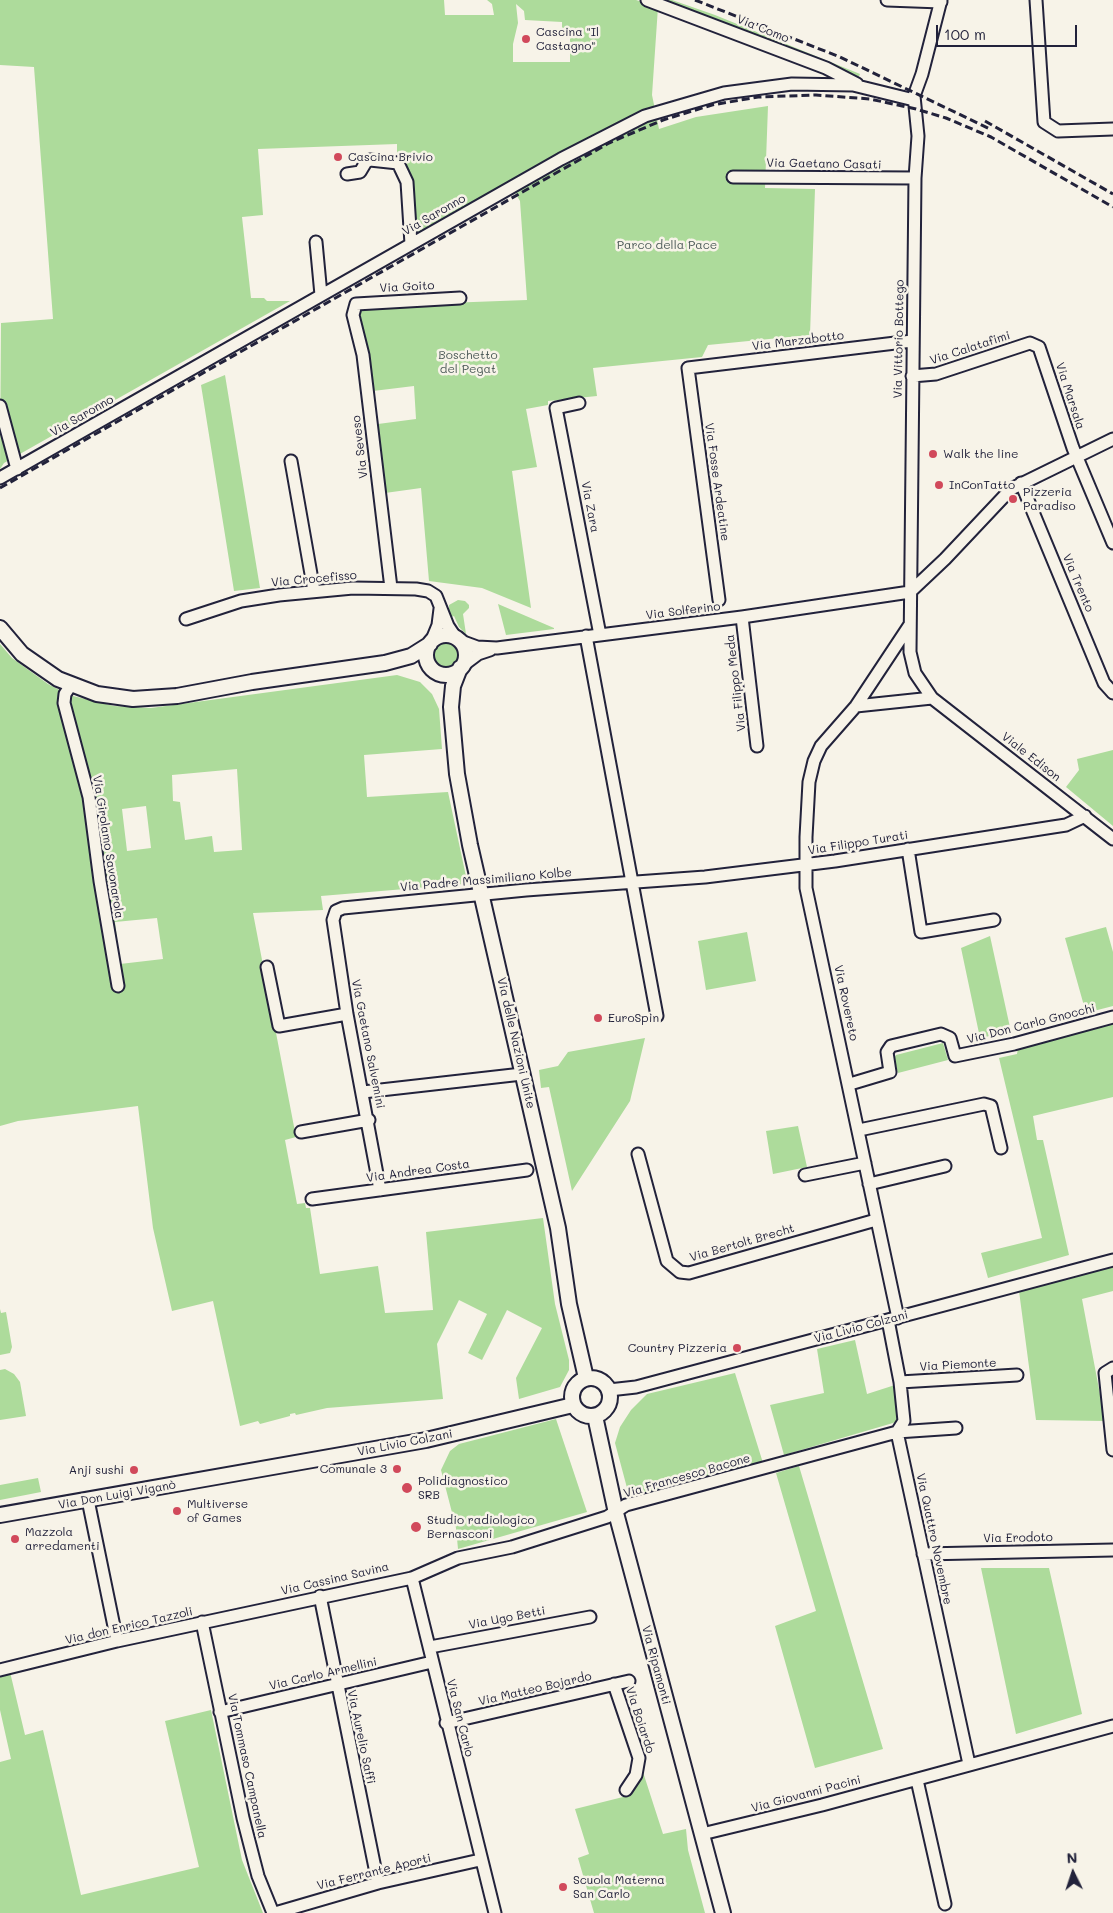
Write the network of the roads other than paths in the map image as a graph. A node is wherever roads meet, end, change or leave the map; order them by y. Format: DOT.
graph roads {
  1 [pos="647,0"];
  2 [pos="887,0"];
  3 [pos="1036,0"];
  4 [pos="941,1"];
  5 [pos="868,88"];
  6 [pos="914,100"];
  7 [pos="1113,129"];
  8 [pos="347,174"];
  9 [pos="734,177"];
  10 [pos="914,178"];
  11 [pos="316,242"];
  12 [pos="411,244"];
  13 [pos="321,295"];
  14 [pos="460,298"];
  15 [pos="356,304"];
  16 [pos="912,341"];
  17 [pos="1035,344"];
  18 [pos="688,368"];
  19 [pos="912,376"];
  20 [pos="579,403"];
  21 [pos="0,406"];
  22 [pos="1113,438"];
  23 [pos="1078,456"];
  24 [pos="291,461"];
  25 [pos="17,469"];
  26 [pos="0,478"];
  27 [pos="1021,483"];
  28 [pos="1113,543"];
  29 [pos="391,588"];
  30 [pos="314,591"];
  31 [pos="910,592"];
  32 [pos="719,600"];
  33 [pos="440,604"];
  34 [pos="0,616"];
  35 [pos="742,617"];
  36 [pos="186,619"];
  37 [pos="909,626"];
  38 [pos="0,628"];
  39 [pos="600,635"];
  40 [pos="586,636"];
  41 [pos="457,639"];
  42 [pos="431,643"];
  43 [pos="497,648"];
  44 [pos="385,663"];
  45 [pos="461,667"];
  46 [pos="436,672"];
  47 [pos="1108,681"];
  48 [pos="252,682"];
  49 [pos="71,685"];
  50 [pos="1113,693"];
  51 [pos="932,698"];
  52 [pos="451,706"];
  53 [pos="856,706"];
  54 [pos="758,746"];
  55 [pos="1085,816"];
  56 [pos="1113,839"];
  57 [pos="908,849"];
  58 [pos="806,864"];
  59 [pos="632,882"];
  60 [pos="482,894"];
  61 [pos="343,908"];
  62 [pos="994,920"];
  63 [pos="267,968"];
  64 [pos="118,986"];
  65 [pos="347,1014"];
  66 [pos="657,1016"];
  67 [pos="1113,1018"];
  68 [pos="522,1074"];
  69 [pos="850,1084"];
  70 [pos="363,1092"];
  71 [pos="369,1120"];
  72 [pos="859,1130"];
  73 [pos="301,1132"];
  74 [pos="1001,1148"];
  75 [pos="638,1154"];
  76 [pos="865,1163"];
  77 [pos="945,1166"];
  78 [pos="527,1170"];
  79 [pos="805,1176"];
  80 [pos="869,1184"];
  81 [pos="380,1190"];
  82 [pos="312,1199"];
  83 [pos="876,1220"];
  84 [pos="1113,1260"];
  85 [pos="893,1319"];
  86 [pos="1109,1370"];
  87 [pos="1017,1376"];
  88 [pos="586,1378"];
  89 [pos="900,1382"];
  90 [pos="609,1390"];
  91 [pos="573,1405"];
  92 [pos="595,1416"];
  93 [pos="956,1428"];
  94 [pos="897,1432"];
  95 [pos="1113,1450"];
  96 [pos="234,1474"];
  97 [pos="88,1500"];
  98 [pos="616,1513"];
  99 [pos="0,1516"];
  100 [pos="1113,1550"];
  101 [pos="924,1554"];
  102 [pos="412,1578"];
  103 [pos="320,1596"];
  104 [pos="265,1608"];
  105 [pos="590,1617"];
  106 [pos="202,1622"];
  107 [pos="117,1641"];
  108 [pos="430,1647"];
  109 [pos="432,1662"];
  110 [pos="0,1670"];
  111 [pos="629,1681"];
  112 [pos="614,1684"];
  113 [pos="336,1685"];
  114 [pos="220,1712"];
  115 [pos="446,1723"];
  116 [pos="1113,1726"];
  117 [pos="969,1764"];
  118 [pos="916,1780"];
  119 [pos="626,1790"];
  120 [pos="702,1834"];
  121 [pos="480,1860"];
  122 [pos="378,1883"];
  123 [pos="945,1904"];
  124 [pos="274,1913"];
  125 [pos="495,1913"];
  126 [pos="723,1913"];
  1 -- 5 [label="street, Via Como"];
  2 -- 4 [label="street"];
  3 -- 7 [label="street"];
  4 -- 6 [label="street, Via Vittorio Bottego"];
  5 -- 6 [label="street, Via Saronno"];
  5 -- 12 [label="street, Via Saronno"];
  6 -- 10 [label="street, Via Vittorio Bottego"];
  8 -- 12 [label="street"];
  9 -- 10 [label="street, Via Gaetano Casati"];
  10 -- 16 [label="street, Via Vittorio Bottego"];
  11 -- 13 [label="street"];
  12 -- 13 [label="street, Via Saronno"];
  13 -- 25 [label="street, Via Saronno"];
  14 -- 15 [label="street, Via Goito"];
  15 -- 29 [label="street, Via Seveso"];
  16 -- 18 [label="street, Via Marzabotto"];
  16 -- 19 [label="street, Via Vittorio Bottego"];
  17 -- 19 [label="street, Via Calatafimi"];
  17 -- 23 [label="street, Via Marsala"];
  18 -- 32 [label="street, Via Fosse Ardeatine"];
  19 -- 31 [label="street, Via Vittorio Bottego"];
  20 -- 39 [label="street, Via Zara"];
  21 -- 25 [label="street"];
  22 -- 23 [label="street"];
  23 -- 27 [label="street"];
  23 -- 28 [label="street, Via Marsala"];
  24 -- 30 [label="street"];
  25 -- 26 [label="street, Via Saronno"];
  27 -- 31 [label="street"];
  27 -- 47 [label="street, Via Trento"];
  29 -- 30 [label="street, Via Crocefisso"];
  29 -- 33 [label="street, Via Crocefisso"];
  30 -- 36 [label="street, Via Crocefisso"];
  31 -- 35 [label="street, Via Solferino"];
  31 -- 37 [label="street"];
  33 -- 41 [label="street"];
  33 -- 42 [label="street"];
  34 -- 48 [label="street"];
  35 -- 39 [label="street, Via Solferino"];
  35 -- 54 [label="street, Via Filippo Meda"];
  37 -- 51 [label="street"];
  37 -- 53 [label="street, Via Rovereto"];
  38 -- 49 [label="street"];
  39 -- 40 [label="street, Via Solferino"];
  40 -- 43 [label="street, Via Solferino"];
  40 -- 59 [label="street"];
  41 -- 42 [label="street"];
  41 -- 43 [label="street"];
  41 -- 45 [label="street"];
  42 -- 44 [label="street"];
  42 -- 46 [label="street"];
  43 -- 45 [label="street"];
  44 -- 46 [label="street"];
  44 -- 48 [label="street"];
  45 -- 46 [label="street"];
  45 -- 52 [label="street"];
  46 -- 52 [label="street"];
  47 -- 50 [label="street, Via Trento"];
  48 -- 49 [label="street"];
  49 -- 64 [label="street, Via Girolamo Savonarola"];
  51 -- 53 [label="street"];
  51 -- 55 [label="street, Viale Edison"];
  52 -- 60 [label="street, Via delle Nazioni Unite"];
  53 -- 58 [label="street, Via Rovereto"];
  55 -- 56 [label="street, Viale Edison"];
  55 -- 57 [label="street, Via Filippo Turati"];
  57 -- 58 [label="street, Via Filippo Turati"];
  57 -- 62 [label="street"];
  58 -- 59 [label="street, Via Filippo Turati"];
  58 -- 69 [label="street, Via Rovereto"];
  59 -- 60 [label="street, Via Padre Massimiliano Kolbe"];
  59 -- 66 [label="street"];
  60 -- 61 [label="street, Via Padre Massimiliano Kolbe"];
  60 -- 68 [label="street, Via delle Nazioni Unite"];
  61 -- 65 [label="street, Via Gaetano Salvemini"];
  63 -- 65 [label="street"];
  65 -- 70 [label="street, Via Gaetano Salvemini"];
  67 -- 69 [label="street, Via Don Carlo Gnocchi"];
  68 -- 70 [label="street"];
  68 -- 88 [label="street, Via delle Nazioni Unite"];
  69 -- 72 [label="street, Via Rovereto"];
  70 -- 71 [label="street, Via Gaetano Salvemini"];
  71 -- 73 [label="street"];
  71 -- 81 [label="street, Via Gaetano Salvemini"];
  72 -- 74 [label="street"];
  72 -- 76 [label="street, Via Rovereto"];
  75 -- 83 [label="street, Via Bertolt Brecht"];
  76 -- 79 [label="street"];
  76 -- 80 [label="street, Via Rovereto"];
  77 -- 80 [label="street"];
  78 -- 81 [label="street, Via Andrea Costa"];
  80 -- 83 [label="street, Via Rovereto"];
  81 -- 82 [label="street, Via Andrea Costa"];
  83 -- 85 [label="street, Via Rovereto"];
  84 -- 85 [label="street, Via Livio Colzani"];
  85 -- 89 [label="street, Via Quattro Novembre"];
  85 -- 90 [label="street, Via Livio Colzani"];
  86 -- 95 [label="street"];
  87 -- 89 [label="street, Via Piemonte"];
  88 -- 90 [label="street"];
  88 -- 91 [label="street"];
  89 -- 94 [label="street, Via Quattro Novembre"];
  90 -- 92 [label="street"];
  91 -- 92 [label="street"];
  91 -- 96 [label="street, Via Livio Colzani"];
  92 -- 98 [label="street, Via Ripamonti"];
  93 -- 94 [label="street, Via Francesco Bacone"];
  94 -- 98 [label="street, Via Francesco Bacone"];
  94 -- 101 [label="street, Via Quattro Novembre"];
  96 -- 97 [label="street, Via Don Luigi Viganò"];
  97 -- 99 [label="street, Via Don Luigi Viganò"];
  97 -- 107 [label="street"];
  98 -- 102 [label="street, Via Francesco Bacone"];
  98 -- 120 [label="street, Via Ripamonti"];
  100 -- 101 [label="street, Via Erodoto"];
  101 -- 117 [label="street, Via Quattro Novembre"];
  102 -- 103 [label="street, Via Cassina Savina"];
  102 -- 108 [label="street, Via San Carlo"];
  103 -- 104 [label="street, Via Cassina Savina"];
  103 -- 113 [label="street, Via Aurelio Saffi"];
  104 -- 106 [label="street, Via don Enrico Tazzoli"];
  105 -- 108 [label="street, Via Ugo Betti"];
  106 -- 107 [label="street, Via don Enrico Tazzoli"];
  106 -- 114 [label="street, Via Tommaso Campanella"];
  107 -- 110 [label="street, Via don Enrico Tazzoli"];
  108 -- 109 [label="street, Via San Carlo"];
  109 -- 113 [label="street, Via Carlo Armellini"];
  109 -- 115 [label="street, Via San Carlo"];
  111 -- 112 [label="street, Via Matteo Bojardo"];
  112 -- 115 [label="street, Via Matteo Bojardo"];
  112 -- 119 [label="street, Via Boiardo"];
  113 -- 114 [label="street, Via Carlo Armellini"];
  113 -- 122 [label="street, Via Aurelio Saffi"];
  114 -- 124 [label="street, Via Tommaso Campanella"];
  115 -- 121 [label="street, Via San Carlo"];
  116 -- 117 [label="street, Via Giovanni Pacini"];
  117 -- 118 [label="street, Via Giovanni Pacini"];
  118 -- 120 [label="street, Via Giovanni Pacini"];
  118 -- 123 [label="street"];
  120 -- 126 [label="street, Via Ripamonti"];
  121 -- 122 [label="street, Via Ferrante Aporti"];
  121 -- 125 [label="street, Via San Carlo"];
  122 -- 124 [label="street, Via Ferrante Aporti"];
}
